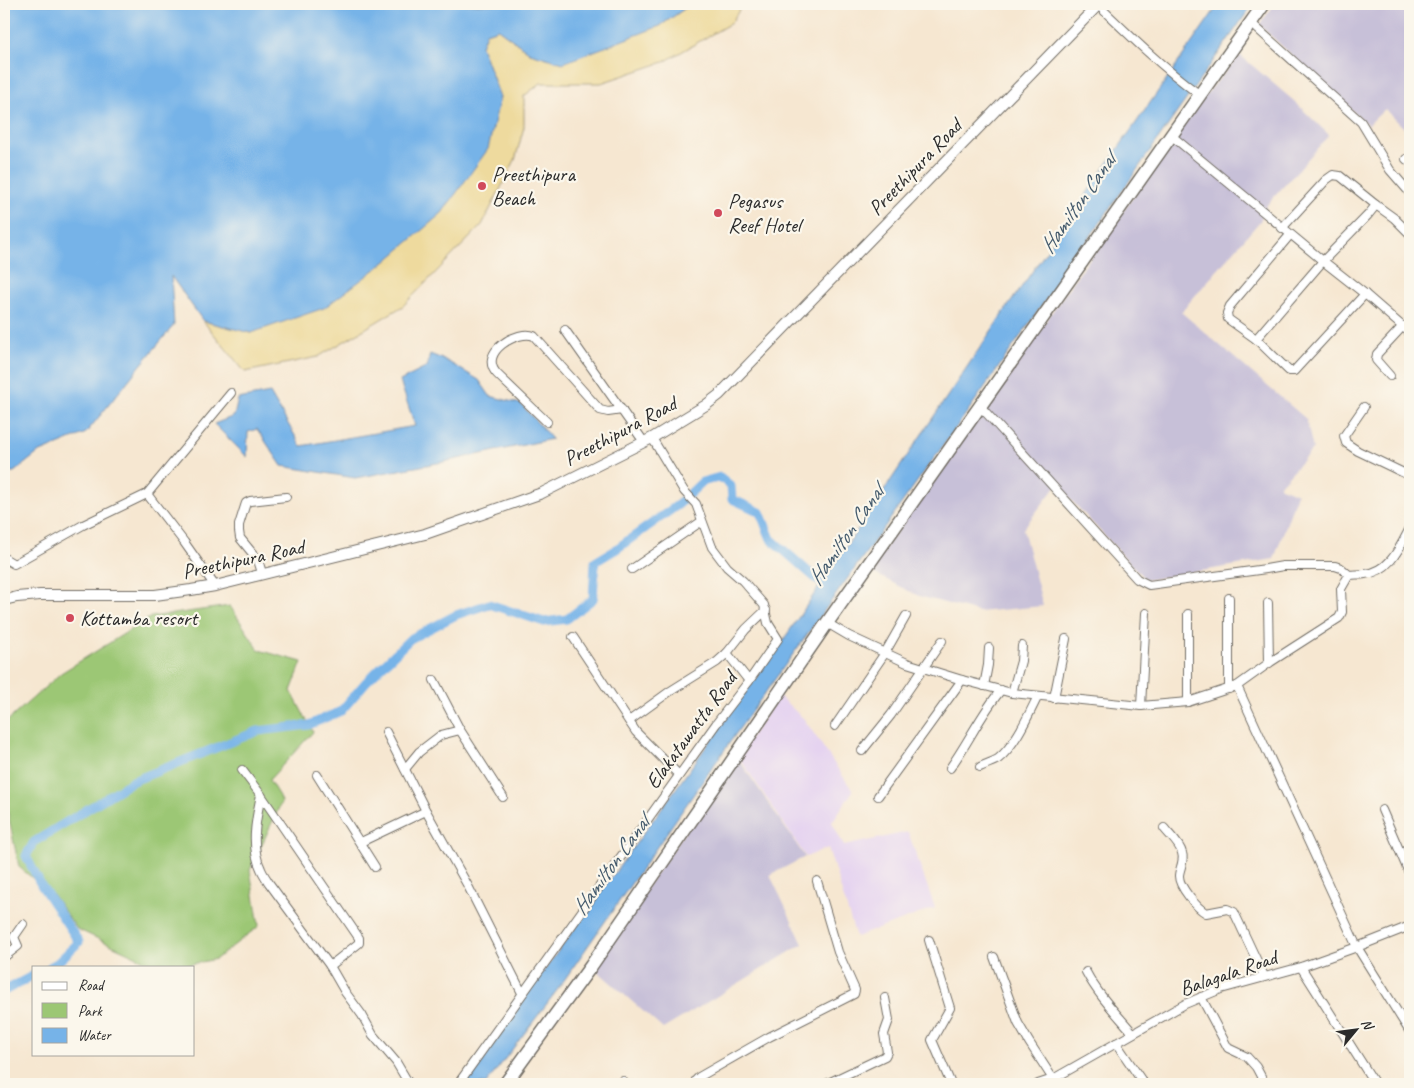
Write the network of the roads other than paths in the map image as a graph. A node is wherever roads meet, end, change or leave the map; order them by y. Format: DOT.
graph roads {
  1 [pos="1099,4"];
  2 [pos="1264,4"];
  3 [pos="1251,23"];
  4 [pos="1199,93"];
  5 [pos="1172,136"];
  6 [pos="1410,193"];
  7 [pos="1376,205"];
  8 [pos="1282,228"];
  9 [pos="1410,234"];
  10 [pos="1290,235"];
  11 [pos="1323,261"];
  12 [pos="1366,294"];
  13 [pos="1403,326"];
  14 [pos="566,330"];
  15 [pos="1410,333"];
  16 [pos="1256,338"];
  17 [pos="1390,376"];
  18 [pos="231,393"];
  19 [pos="980,406"];
  20 [pos="1364,407"];
  21 [pos="622,410"];
  22 [pos="547,422"];
  23 [pos="648,440"];
  24 [pos="1410,476"];
  25 [pos="147,494"];
  26 [pos="286,497"];
  27 [pos="702,521"];
  28 [pos="1410,528"];
  29 [pos="4,558"];
  30 [pos="632,569"];
  31 [pos="262,574"];
  32 [pos="1348,574"];
  33 [pos="215,586"];
  34 [pos="1229,598"];
  35 [pos="4,600"];
  36 [pos="1268,604"];
  37 [pos="766,610"];
  38 [pos="1146,613"];
  39 [pos="1188,614"];
  40 [pos="906,616"];
  41 [pos="827,623"];
  42 [pos="573,638"];
  43 [pos="1066,639"];
  44 [pos="942,641"];
  45 [pos="1022,646"];
  46 [pos="988,648"];
  47 [pos="727,653"];
  48 [pos="885,653"];
  49 [pos="1269,663"];
  50 [pos="925,668"];
  51 [pos="434,680"];
  52 [pos="962,680"];
  53 [pos="749,681"];
  54 [pos="984,686"];
  55 [pos="1233,687"];
  56 [pos="1001,690"];
  57 [pos="1012,693"];
  58 [pos="1038,696"];
  59 [pos="1054,698"];
  60 [pos="1188,702"];
  61 [pos="1141,706"];
  62 [pos="629,721"];
  63 [pos="834,726"];
  64 [pos="460,730"];
  65 [pos="386,732"];
  66 [pos="862,751"];
  67 [pos="980,766"];
  68 [pos="950,768"];
  69 [pos="405,769"];
  70 [pos="242,770"];
  71 [pos="317,775"];
  72 [pos="679,775"];
  73 [pos="261,795"];
  74 [pos="503,796"];
  75 [pos="878,796"];
  76 [pos="1382,810"];
  77 [pos="426,811"];
  78 [pos="1164,828"];
  79 [pos="360,842"];
  80 [pos="375,867"];
  81 [pos="1410,874"];
  82 [pos="817,880"];
  83 [pos="23,924"];
  84 [pos="1410,926"];
  85 [pos="929,940"];
  86 [pos="1358,947"];
  87 [pos="4,957"];
  88 [pos="994,957"];
  89 [pos="330,966"];
  90 [pos="1301,967"];
  91 [pos="1086,972"];
  92 [pos="1264,976"];
  93 [pos="522,993"];
  94 [pos="1201,997"];
  95 [pos="885,998"];
  96 [pos="1410,1032"];
  97 [pos="1133,1033"];
  98 [pos="1116,1043"];
  99 [pos="1053,1079"];
  100 [pos="409,1084"];
  101 [pos="458,1084"];
  102 [pos="505,1084"];
  103 [pos="695,1084"];
  104 [pos="826,1084"];
  105 [pos="951,1084"];
  106 [pos="1038,1084"];
  107 [pos="1144,1084"];
  108 [pos="1264,1084"];
  109 [pos="1375,1084"];
  1 -- 4 [label="street"];
  1 -- 23 [label="street, Preethipura Road"];
  2 -- 3 [label="main road"];
  3 -- 4 [label="main road"];
  3 -- 6 [label="street"];
  4 -- 5 [label="main road"];
  5 -- 8 [label="street"];
  5 -- 19 [label="main road"];
  7 -- 8 [label="street"];
  7 -- 9 [label="street"];
  7 -- 11 [label="street"];
  8 -- 10 [label="street"];
  10 -- 11 [label="street"];
  10 -- 16 [label="street"];
  11 -- 12 [label="street"];
  11 -- 16 [label="street"];
  12 -- 13 [label="street"];
  12 -- 16 [label="street"];
  13 -- 15 [label="street"];
  13 -- 17 [label="street"];
  14 -- 21 [label="street"];
  18 -- 25 [label="street"];
  19 -- 32 [label="street"];
  19 -- 41 [label="main road"];
  20 -- 24 [label="street"];
  21 -- 22 [label="street"];
  21 -- 23 [label="street"];
  23 -- 27 [label="street"];
  23 -- 31 [label="street, Preethipura Road"];
  25 -- 29 [label="street"];
  25 -- 33 [label="street"];
  26 -- 31 [label="street"];
  27 -- 30 [label="street"];
  27 -- 37 [label="street"];
  28 -- 32 [label="street"];
  31 -- 33 [label="street, Preethipura Road"];
  32 -- 49 [label="street"];
  33 -- 35 [label="street, Preethipura Road"];
  34 -- 55 [label="street"];
  36 -- 49 [label="street"];
  37 -- 47 [label="street"];
  37 -- 53 [label="street, Elakatawatta Road"];
  38 -- 61 [label="street"];
  39 -- 60 [label="street"];
  40 -- 48 [label="street"];
  41 -- 48 [label="street"];
  41 -- 102 [label="main road"];
  42 -- 62 [label="street"];
  43 -- 59 [label="street"];
  44 -- 50 [label="street"];
  45 -- 57 [label="street"];
  46 -- 54 [label="street"];
  47 -- 53 [label="street"];
  47 -- 62 [label="street"];
  48 -- 50 [label="street"];
  48 -- 63 [label="street"];
  49 -- 55 [label="street"];
  50 -- 52 [label="street"];
  50 -- 66 [label="street"];
  51 -- 64 [label="street"];
  52 -- 54 [label="street"];
  52 -- 75 [label="street"];
  53 -- 72 [label="street, Elakatawatta Road"];
  54 -- 56 [label="street"];
  55 -- 60 [label="street"];
  55 -- 86 [label="street"];
  56 -- 57 [label="street"];
  56 -- 68 [label="street"];
  57 -- 58 [label="street"];
  58 -- 59 [label="street"];
  58 -- 67 [label="street"];
  59 -- 61 [label="street"];
  60 -- 61 [label="street"];
  62 -- 72 [label="street"];
  64 -- 69 [label="street"];
  64 -- 74 [label="street"];
  65 -- 69 [label="street"];
  69 -- 77 [label="street"];
  70 -- 73 [label="street"];
  71 -- 79 [label="street"];
  72 -- 93 [label="street, Elakatawatta Road"];
  73 -- 89 [label="street"];
  73 -- 89 [label="street"];
  76 -- 81 [label="street"];
  77 -- 79 [label="street"];
  77 -- 93 [label="street"];
  78 -- 92 [label="street"];
  79 -- 80 [label="street"];
  82 -- 103 [label="street"];
  83 -- 87 [label="street"];
  84 -- 86 [label="street, Balagala Road"];
  85 -- 105 [label="street"];
  86 -- 90 [label="street, Balagala Road"];
  86 -- 96 [label="street"];
  88 -- 99 [label="street"];
  89 -- 100 [label="street"];
  90 -- 92 [label="street, Balagala Road"];
  90 -- 109 [label="street"];
  91 -- 97 [label="street"];
  92 -- 94 [label="street, Balagala Road"];
  93 -- 101 [label="street, Elakatawatta Road"];
  94 -- 97 [label="street, Balagala Road"];
  94 -- 108 [label="street"];
  95 -- 104 [label="street"];
  97 -- 98 [label="street, Balagala Road"];
  98 -- 99 [label="street, Balagala Road"];
  98 -- 107 [label="street"];
  99 -- 106 [label="street, Balagala Road"];
}
